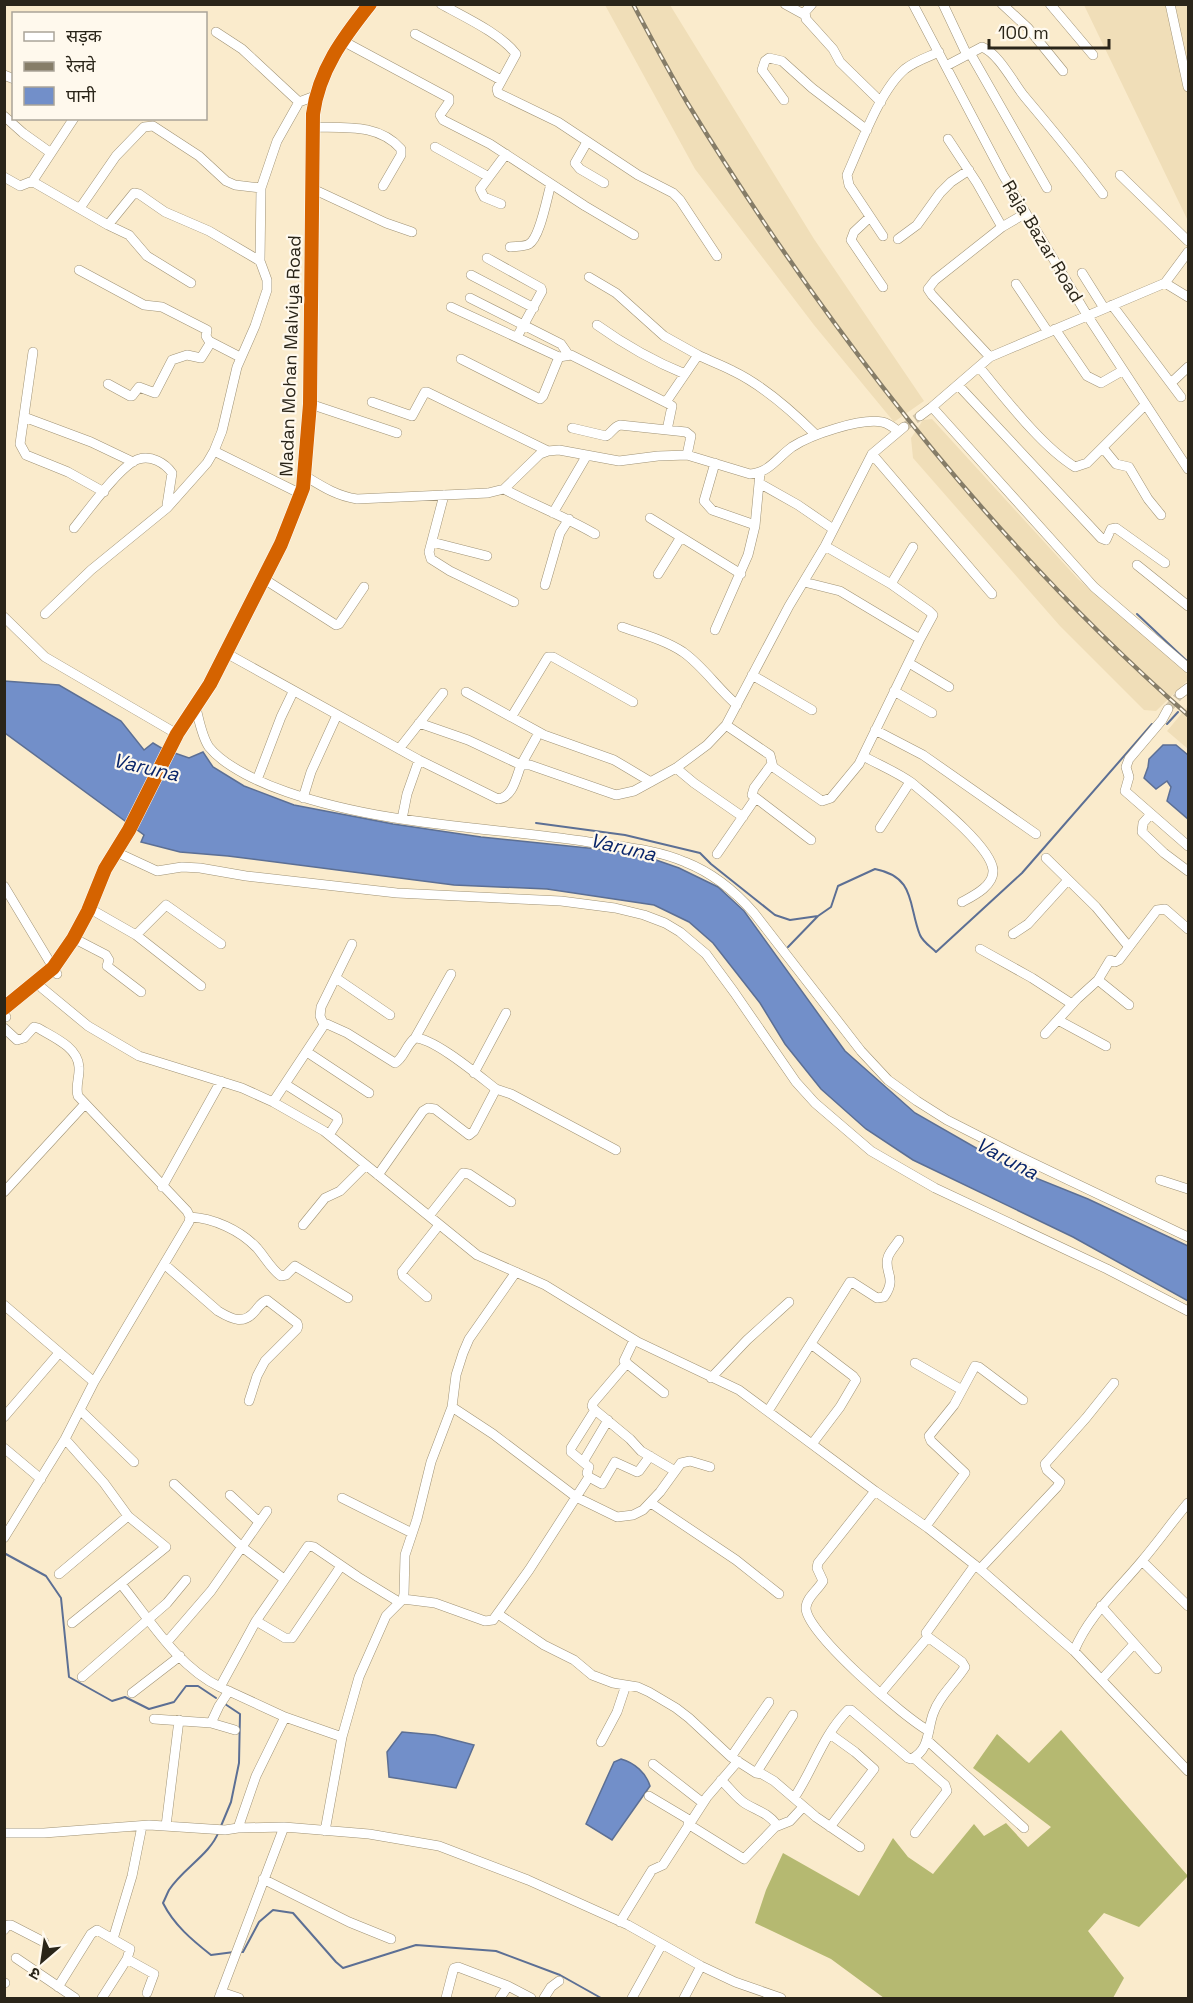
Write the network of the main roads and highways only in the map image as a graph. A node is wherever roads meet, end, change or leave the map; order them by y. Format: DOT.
graph roads {
  1 [pos="370,4"];
  2 [pos="115,855"];
  3 [pos="55,971"];
  4 [pos="5,1017"];
  1 -- 2 [label="highway, Madan Mohan Malviya Road"];
  2 -- 3 [label="highway, Madan Mohan Malviya Road"];
  2 -- 3 [label="highway, Madan Mohan Malviya Road"];
  3 -- 4 [label="highway, Madan Mohan Malviya Road"];
  3 -- 4 [label="highway, Madan Mohan Malviya Road"];
}
